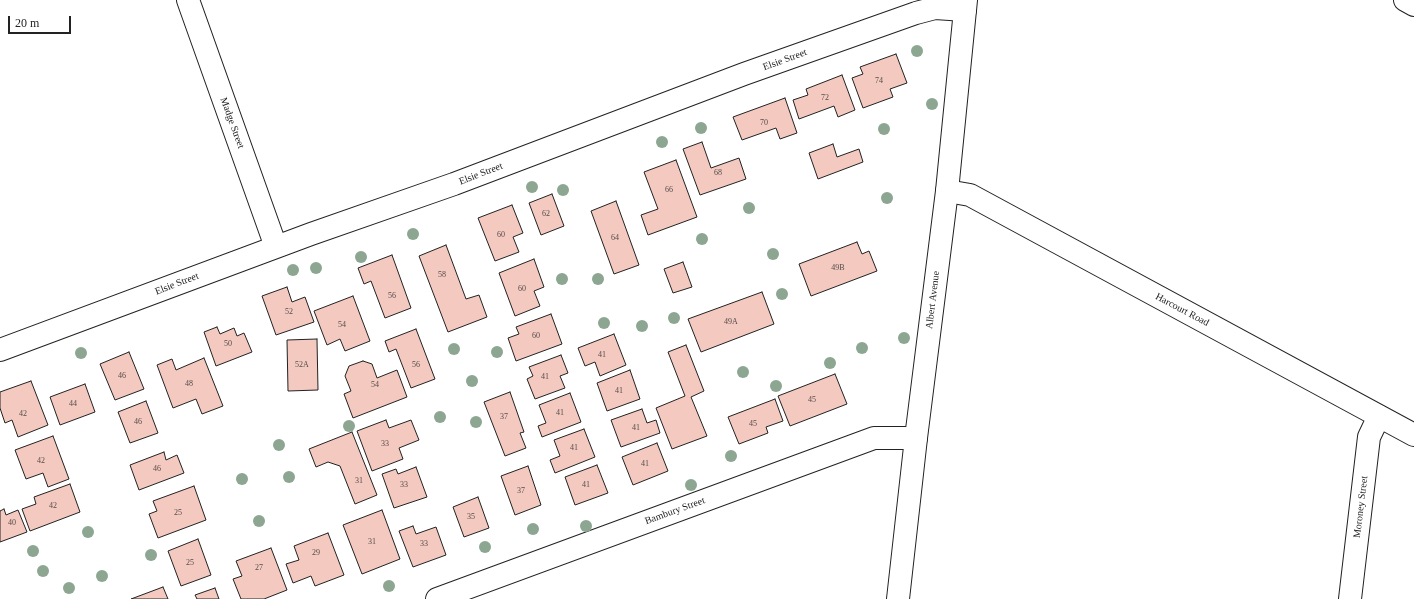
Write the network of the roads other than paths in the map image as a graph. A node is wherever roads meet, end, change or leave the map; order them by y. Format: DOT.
graph roads {
  1 [pos="188,0"];
  2 [pos="1404,0"];
  3 [pos="965,5"];
  4 [pos="1414,5"];
  5 [pos="947,191"];
  6 [pos="276,247"];
  7 [pos="0,350"];
  8 [pos="1379,416"];
  9 [pos="1414,435"];
  10 [pos="916,438"];
  11 [pos="437,599"];
  12 [pos="898,599"];
  13 [pos="1350,599"];
  1 -- 6 [label="street, Madge Street"];
  2 -- 4 [label="street"];
  3 -- 5 [label="street, Albert Avenue"];
  3 -- 6 [label="street, Elsie Street"];
  5 -- 8 [label="street, Harcourt Road"];
  5 -- 10 [label="street, Albert Avenue"];
  6 -- 7 [label="street, Elsie Street"];
  8 -- 9 [label="street, Harcourt Road"];
  8 -- 13 [label="street, Moroney Street"];
  10 -- 11 [label="street, Bambury Street"];
  10 -- 12 [label="street, Albert Avenue"];
}
